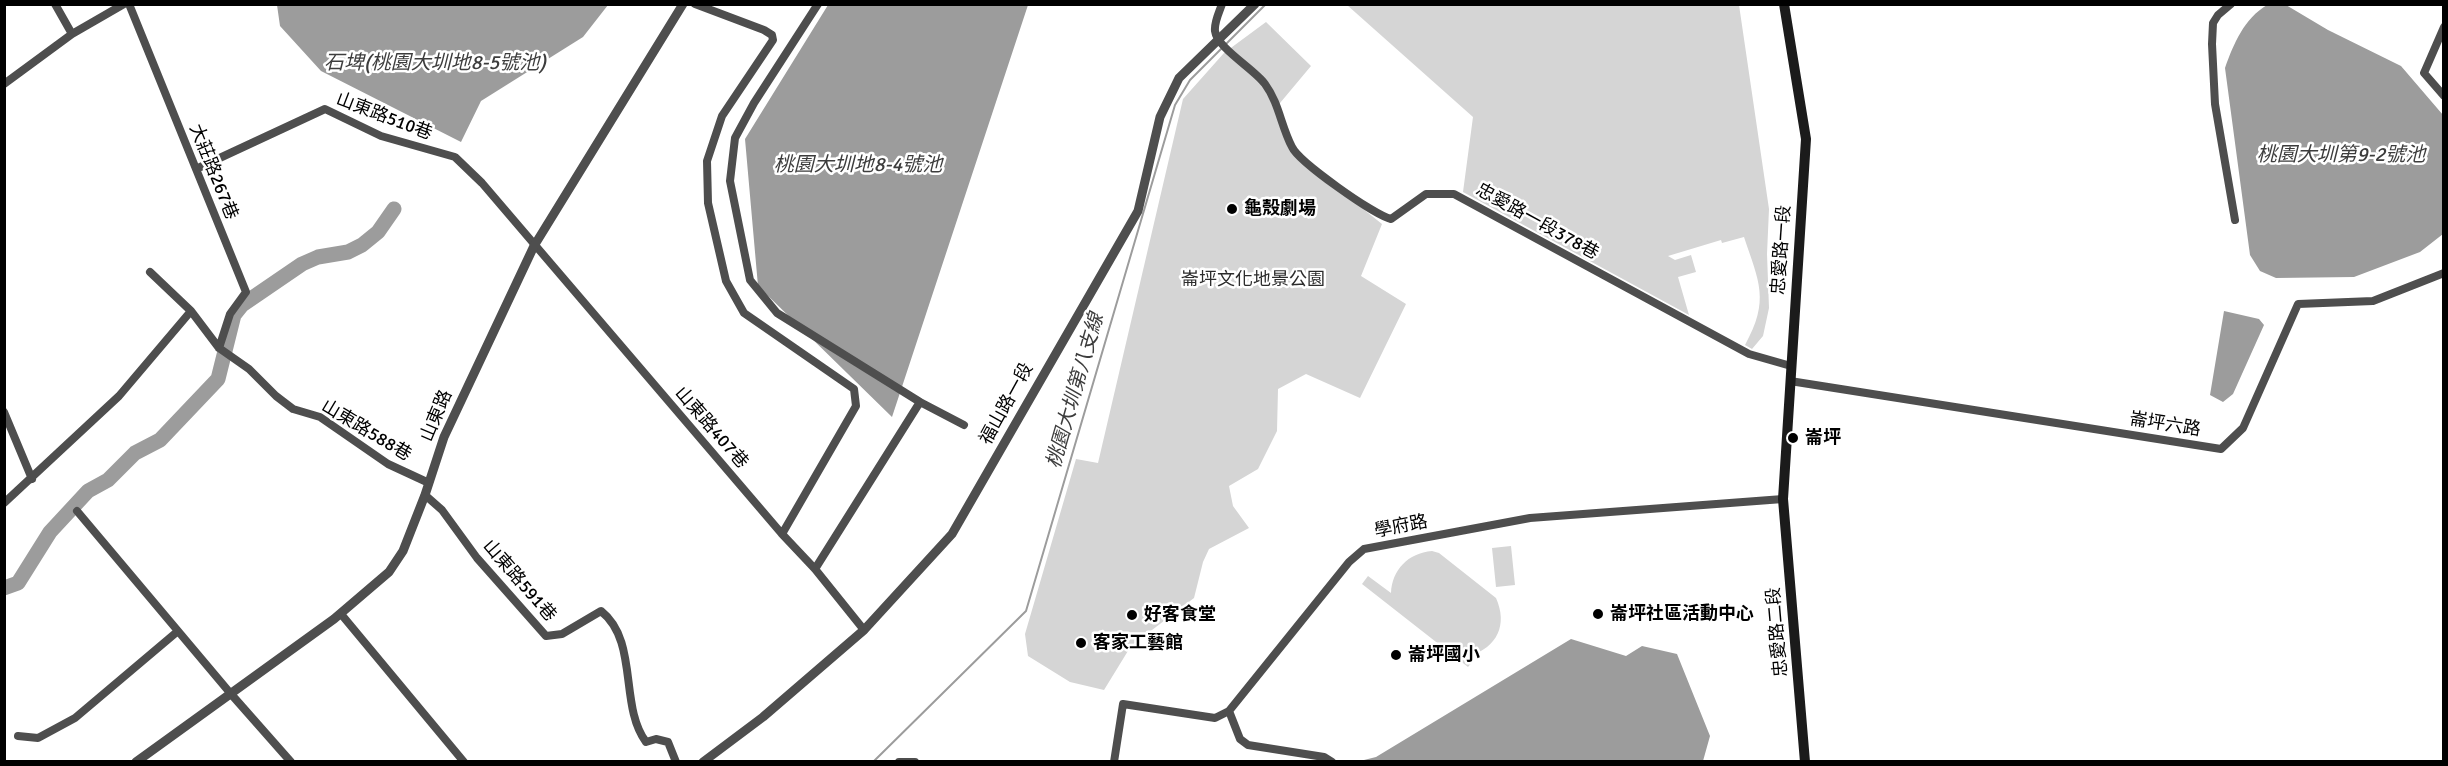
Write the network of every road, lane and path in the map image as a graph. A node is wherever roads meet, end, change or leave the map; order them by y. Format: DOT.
graph roads {
  1 [pos="55,4"];
  2 [pos="124,4"];
  3 [pos="129,4"];
  4 [pos="683,4"];
  5 [pos="695,4"];
  6 [pos="818,4"];
  7 [pos="1222,4"];
  8 [pos="1256,4"];
  9 [pos="1784,4"];
  10 [pos="2231,4"];
  11 [pos="2444,27"];
  12 [pos="72,34"];
  13 [pos="1222,44"];
  14 [pos="4,84"];
  15 [pos="2444,96"];
  16 [pos="196,169"];
  17 [pos="2235,220"];
  18 [pos="534,246"];
  19 [pos="150,272"];
  20 [pos="2444,273"];
  21 [pos="191,310"];
  22 [pos="219,348"];
  23 [pos="1791,366"];
  24 [pos="1790,381"];
  25 [pos="920,402"];
  26 [pos="4,412"];
  27 [pos="964,425"];
  28 [pos="32,479"];
  29 [pos="429,483"];
  30 [pos="425,495"];
  31 [pos="1783,500"];
  32 [pos="4,503"];
  33 [pos="77,511"];
  34 [pos="782,534"];
  35 [pos="815,569"];
  36 [pos="341,614"];
  37 [pos="178,630"];
  38 [pos="864,630"];
  39 [pos="231,694"];
  40 [pos="1229,711"];
  41 [pos="18,736"];
  42 [pos="136,762"];
  43 [pos="291,762"];
  44 [pos="464,762"];
  45 [pos="676,762"];
  46 [pos="703,762"];
  47 [pos="899,762"];
  48 [pos="915,762"];
  49 [pos="1114,762"];
  50 [pos="1332,762"];
  51 [pos="1804,762"];
  1 -- 12 [label="street"];
  2 -- 12 [label="street"];
  3 -- 16 [label="street, 大莊路267巷"];
  4 -- 18 [label="street, 山東路"];
  5 -- 34 [label="street"];
  6 -- 25 [label="street"];
  7 -- 13 [label="street"];
  8 -- 13 [label="street, 福山路一段"];
  9 -- 23 [label="main road, 忠愛路一段"];
  10 -- 17 [label="street"];
  11 -- 15 [label="street"];
  12 -- 14 [label="street"];
  13 -- 23 [label="street, 忠愛路一段378巷"];
  13 -- 38 [label="street, 福山路一段"];
  16 -- 18 [label="street, 山東路510巷"];
  16 -- 22 [label="street, 大莊路267巷"];
  18 -- 29 [label="street, 山東路"];
  18 -- 34 [label="street, 山東路407巷"];
  19 -- 21 [label="street, 山東路588巷"];
  20 -- 24 [label="street, 崙坪六路"];
  21 -- 22 [label="street, 山東路588巷"];
  21 -- 28 [label="street"];
  22 -- 29 [label="street, 山東路588巷"];
  23 -- 24 [label="main road, 忠愛路一段"];
  24 -- 31 [label="main road, 忠愛路一段"];
  25 -- 27 [label="street"];
  25 -- 35 [label="street"];
  26 -- 28 [label="street"];
  28 -- 32 [label="street"];
  29 -- 30 [label="street, 山東路"];
  30 -- 36 [label="street, 山東路"];
  30 -- 45 [label="street, 山東路591巷"];
  31 -- 40 [label="street, 學府路"];
  31 -- 51 [label="main road, 忠愛路二段"];
  33 -- 37 [label="street"];
  34 -- 35 [label="street, 山東路407巷"];
  35 -- 38 [label="street, 山東路407巷"];
  36 -- 39 [label="street, 山東路"];
  36 -- 44 [label="street"];
  37 -- 39 [label="street"];
  37 -- 41 [label="street"];
  38 -- 46 [label="street, 福山路一段"];
  39 -- 42 [label="street, 山東路"];
  39 -- 43 [label="street"];
  40 -- 49 [label="street"];
  40 -- 50 [label="street"];
  47 -- 48 [label="street"];
}
